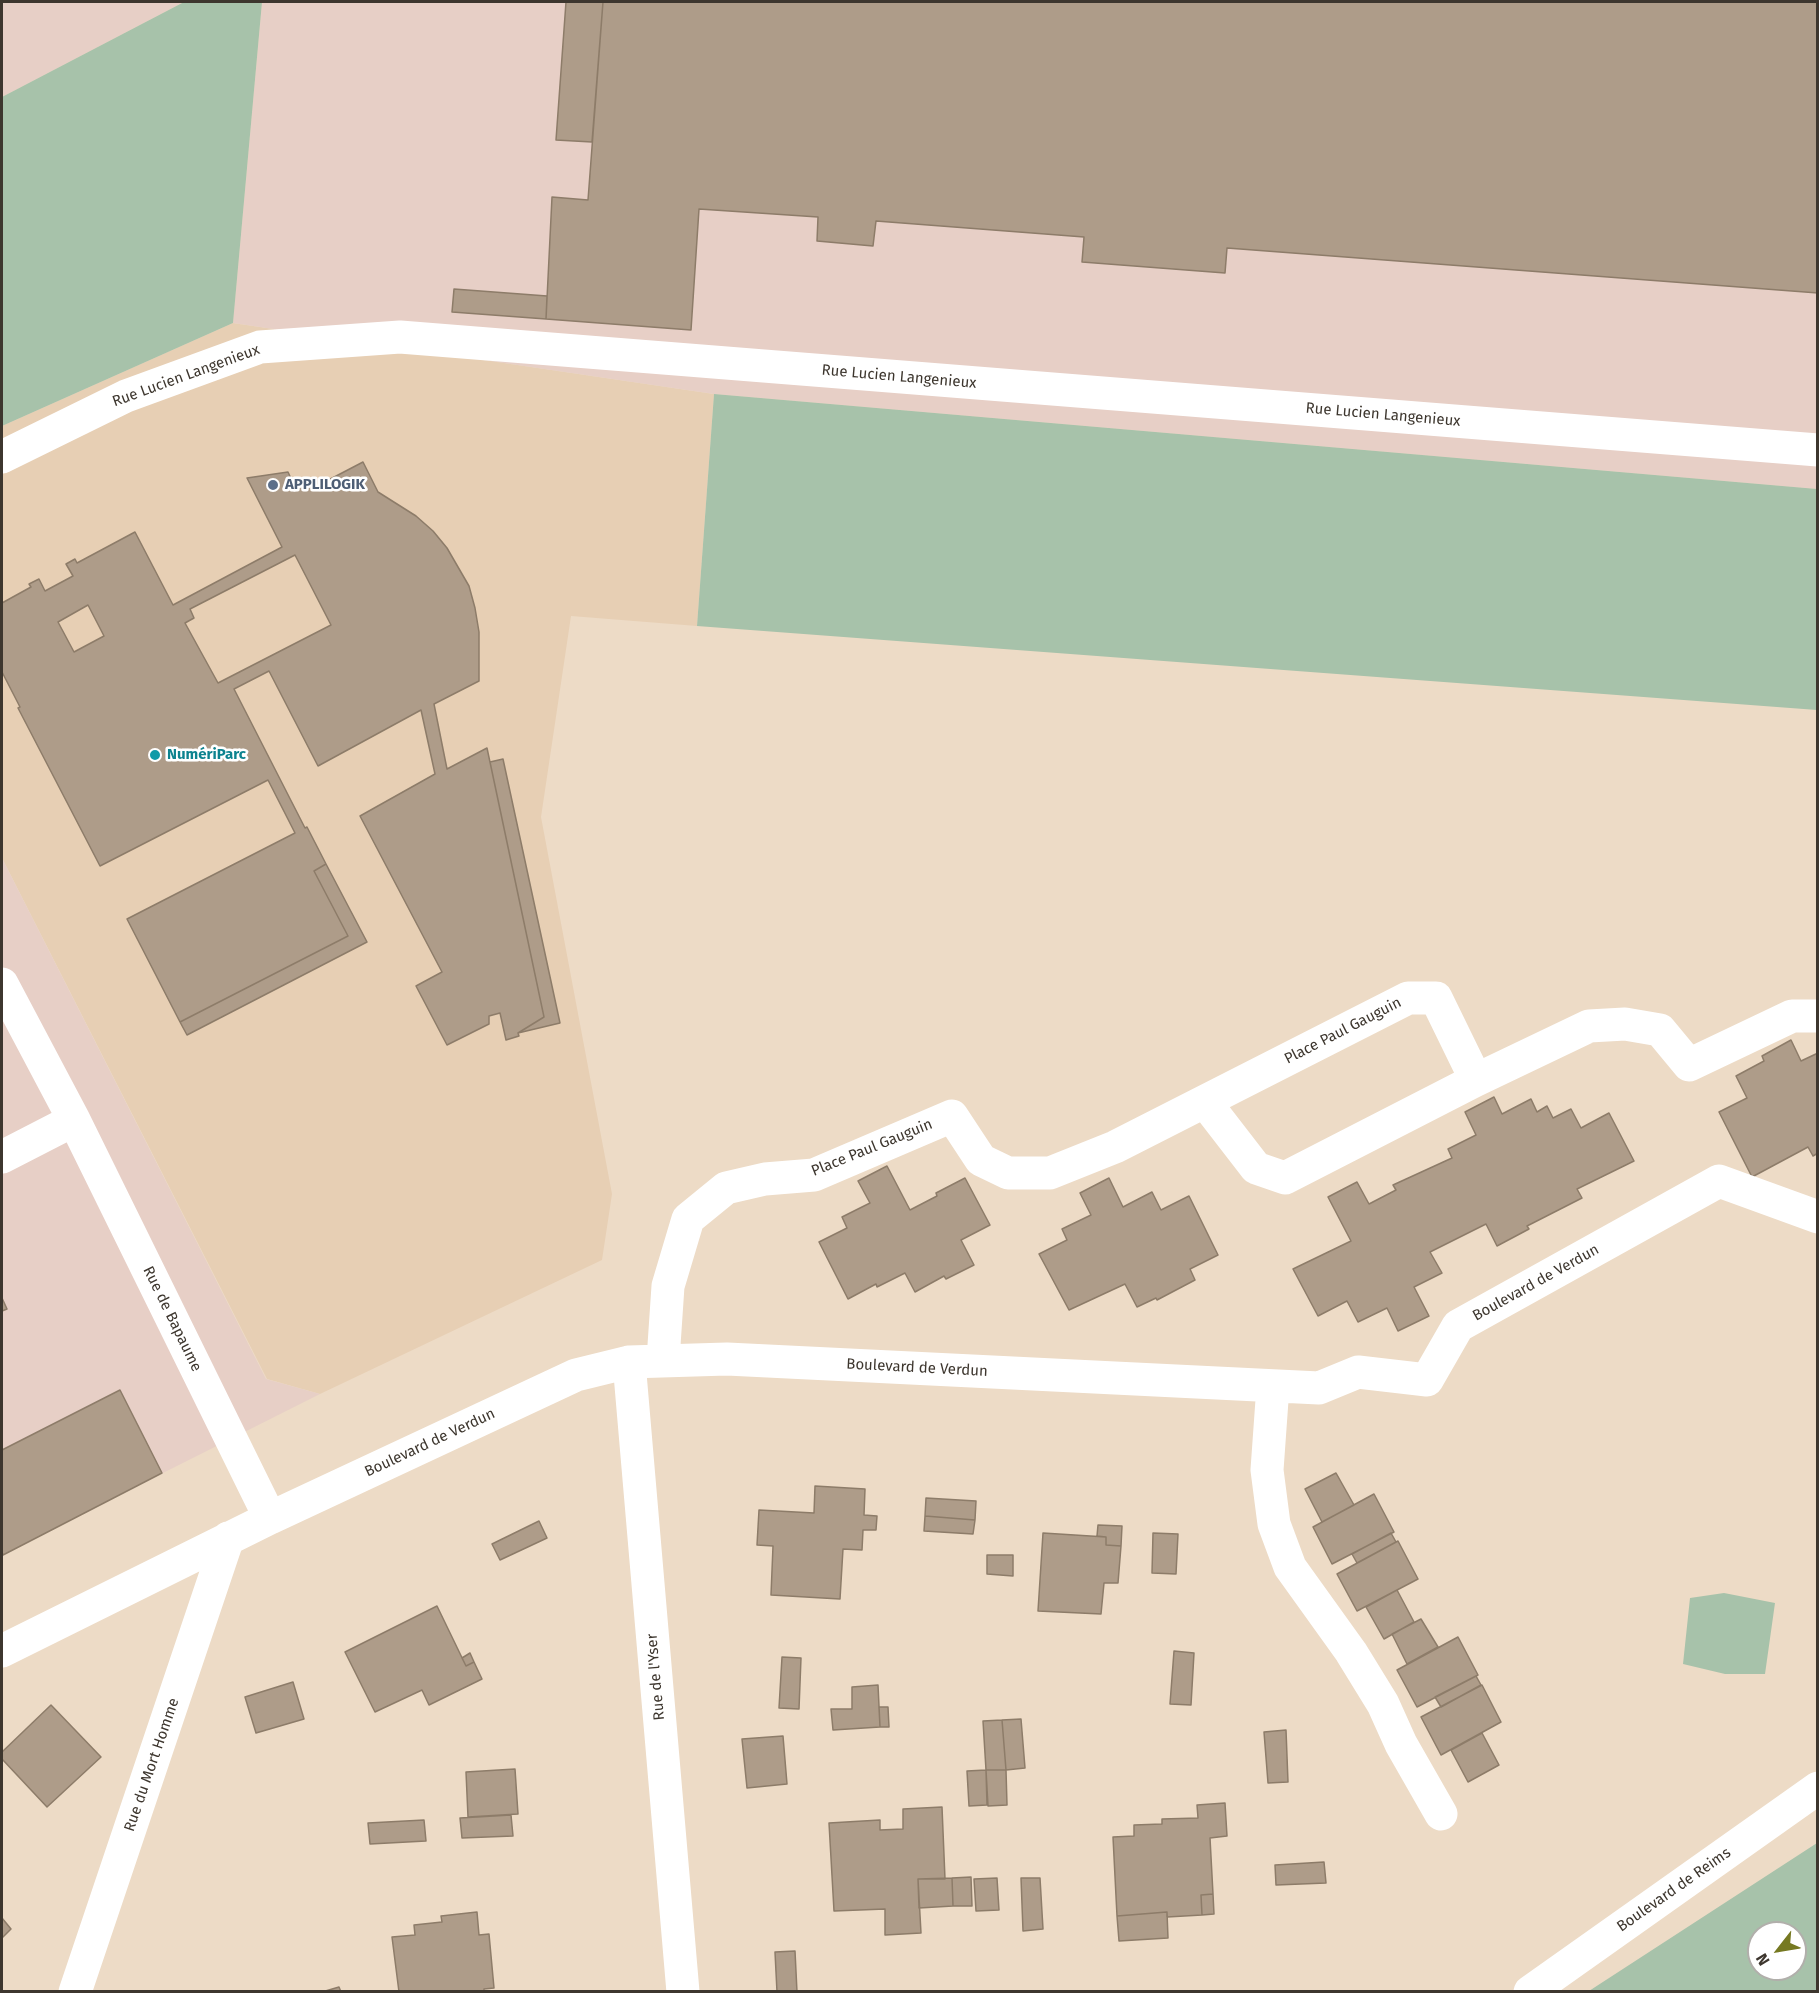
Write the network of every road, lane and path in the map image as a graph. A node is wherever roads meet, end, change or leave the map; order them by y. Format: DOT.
graph roads {
  1 [pos="1818,450"];
  2 [pos="2,457"];
  3 [pos="2,984"];
  4 [pos="1818,1016"];
  5 [pos="1476,1080"];
  6 [pos="1205,1102"];
  7 [pos="74,1120"];
  8 [pos="2,1157"];
  9 [pos="1818,1217"];
  10 [pos="663,1360"];
  11 [pos="629,1362"];
  12 [pos="1274,1386"];
  13 [pos="270,1518"];
  14 [pos="228,1538"];
  15 [pos="2,1651"];
  16 [pos="1818,1788"];
  17 [pos="1441,1814"];
  18 [pos="75,1992"];
  19 [pos="683,1992"];
  20 [pos="1530,1992"];
  1 -- 2 [label="street, Rue Lucien Langenieux"];
  3 -- 7 [label="street, Rue de Bapaume"];
  4 -- 5 [label="street"];
  5 -- 6 [label="street"];
  5 -- 6 [label="street, Place Paul Gauguin"];
  6 -- 10 [label="street, Place Paul Gauguin"];
  7 -- 8 [label="street"];
  7 -- 13 [label="street, Rue de Bapaume"];
  9 -- 12 [label="street, Boulevard de Verdun"];
  10 -- 11 [label="street, Boulevard de Verdun"];
  10 -- 12 [label="street, Boulevard de Verdun"];
  11 -- 13 [label="street, Boulevard de Verdun"];
  11 -- 19 [label="street, Rue de l'Yser"];
  12 -- 17 [label="street"];
  13 -- 14 [label="street, Boulevard de Verdun"];
  14 -- 15 [label="street, Boulevard de Verdun"];
  14 -- 18 [label="street, Rue du Mort Homme"];
  16 -- 20 [label="street, Boulevard de Reims"];
}
